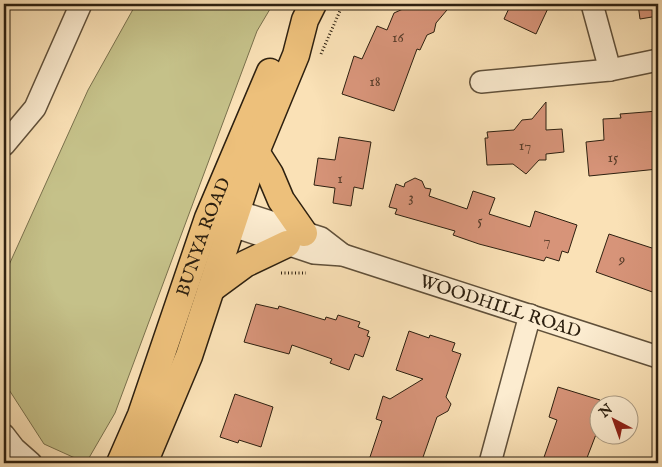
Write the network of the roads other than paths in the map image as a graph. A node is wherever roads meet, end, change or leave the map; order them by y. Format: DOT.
graph roads {
  1 [pos="81,4"];
  2 [pos="592,4"];
  3 [pos="309,12"];
  4 [pos="658,60"];
  5 [pos="610,70"];
  6 [pos="481,82"];
  7 [pos="4,145"];
  8 [pos="256,152"];
  9 [pos="223,214"];
  10 [pos="295,238"];
  11 [pos="211,289"];
  12 [pos="530,315"];
  13 [pos="658,358"];
  14 [pos="4,435"];
  15 [pos="31,463"];
  16 [pos="120,463"];
  17 [pos="144,463"];
  18 [pos="490,463"];
  1 -- 7 [label="street"];
  2 -- 5 [label="street"];
  3 -- 8 [label="main road, BUNYA ROAD"];
  3 -- 9 [label="main road, BUNYA ROAD"];
  4 -- 5 [label="street"];
  5 -- 6 [label="street"];
  8 -- 9 [label="main road, BUNYA ROAD"];
  8 -- 10 [label="main road"];
  9 -- 10 [label="street, WOODHILL ROAD"];
  9 -- 11 [label="main road, BUNYA ROAD"];
  9 -- 16 [label="main road, BUNYA ROAD"];
  10 -- 11 [label="main road"];
  10 -- 12 [label="street, WOODHILL ROAD"];
  11 -- 17 [label="main road, BUNYA ROAD"];
  12 -- 13 [label="street, WOODHILL ROAD"];
  12 -- 18 [label="street"];
  14 -- 15 [label="street"];
}
